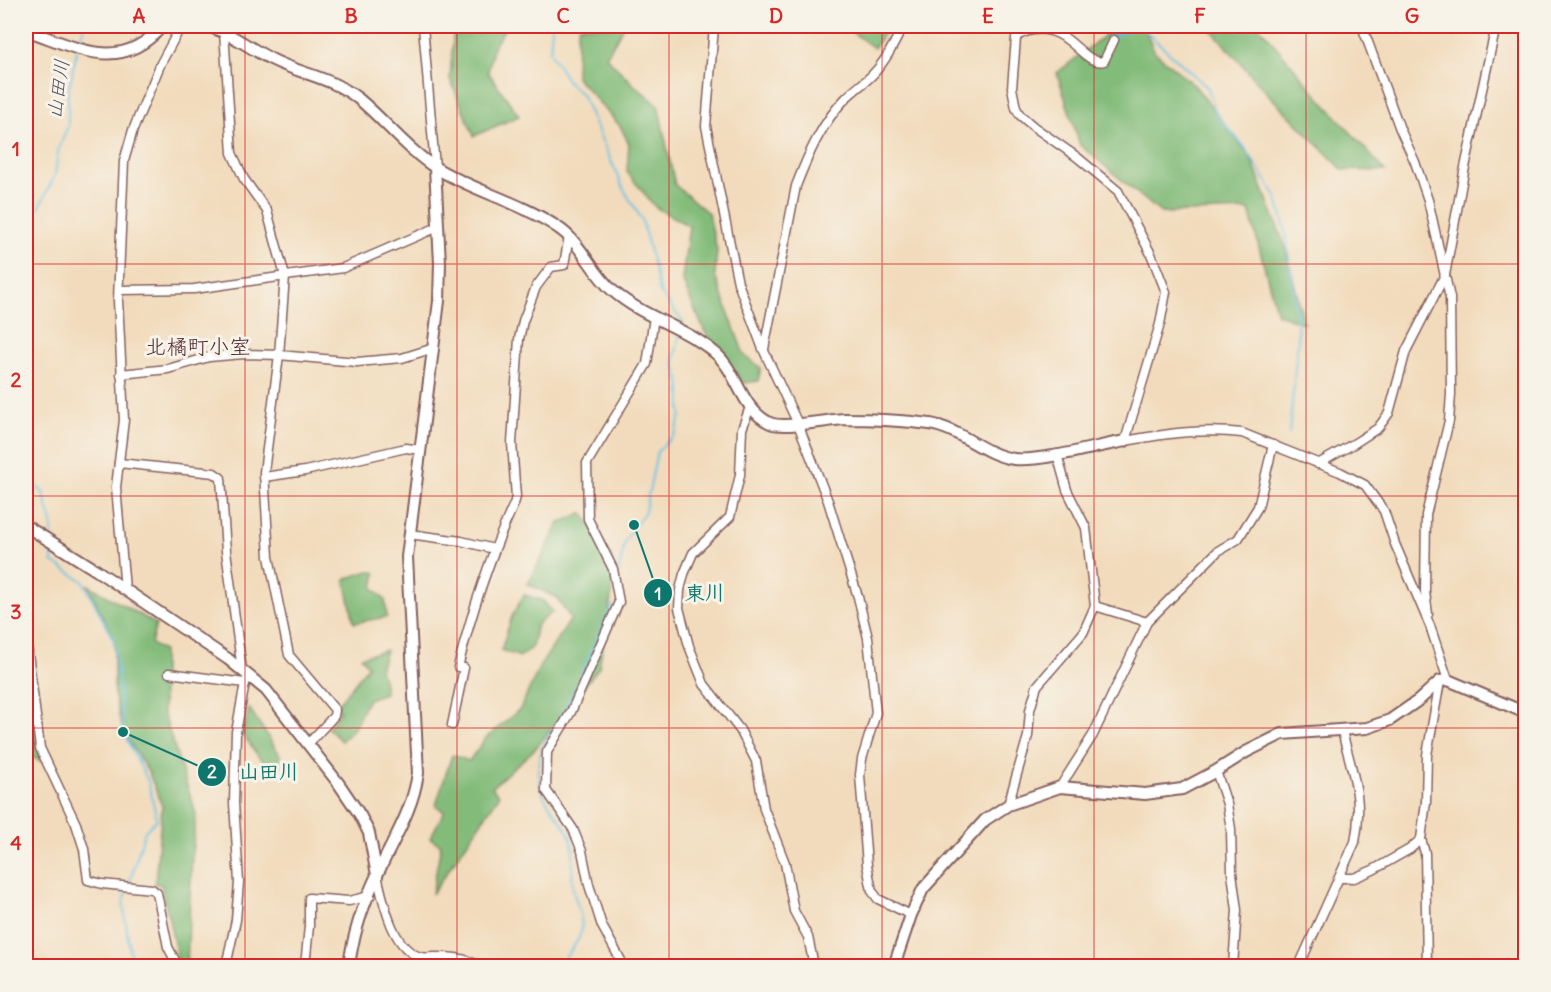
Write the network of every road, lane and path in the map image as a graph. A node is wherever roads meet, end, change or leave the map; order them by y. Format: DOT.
graph roads {
  1 [pos="162,26"];
  2 [pos="181,26"];
  3 [pos="206,26"];
  4 [pos="423,26"];
  5 [pos="714,26"];
  6 [pos="903,26"];
  7 [pos="1362,26"];
  8 [pos="1496,26"];
  9 [pos="26,30"];
  10 [pos="224,32"];
  11 [pos="1114,40"];
  12 [pos="435,167"];
  13 [pos="438,227"];
  14 [pos="570,236"];
  15 [pos="1445,275"];
  16 [pos="285,276"];
  17 [pos="119,290"];
  18 [pos="654,317"];
  19 [pos="434,348"];
  20 [pos="763,349"];
  21 [pos="279,355"];
  22 [pos="121,374"];
  23 [pos="750,407"];
  24 [pos="798,424"];
  25 [pos="1125,441"];
  26 [pos="1273,445"];
  27 [pos="422,450"];
  28 [pos="1057,454"];
  29 [pos="119,464"];
  30 [pos="1318,464"];
  31 [pos="264,477"];
  32 [pos="26,526"];
  33 [pos="409,534"];
  34 [pos="494,549"];
  35 [pos="124,589"];
  36 [pos="1095,606"];
  37 [pos="1147,622"];
  38 [pos="1430,626"];
  39 [pos="26,637"];
  40 [pos="170,674"];
  41 [pos="246,676"];
  42 [pos="1444,680"];
  43 [pos="1526,713"];
  44 [pos="452,725"];
  45 [pos="1342,731"];
  46 [pos="308,744"];
  47 [pos="1216,771"];
  48 [pos="1060,787"];
  49 [pos="1008,805"];
  50 [pos="1421,839"];
  51 [pos="377,875"];
  52 [pos="1339,878"];
  53 [pos="370,896"];
  54 [pos="911,915"];
  55 [pos="178,966"];
  56 [pos="226,966"];
  57 [pos="305,966"];
  58 [pos="348,966"];
  59 [pos="479,966"];
  60 [pos="624,966"];
  61 [pos="814,966"];
  62 [pos="894,966"];
  63 [pos="1233,966"];
  64 [pos="1299,966"];
  65 [pos="1427,966"];
  1 -- 9 [label="street"];
  2 -- 17 [label="street"];
  3 -- 10 [label="street"];
  4 -- 12 [label="street"];
  5 -- 20 [label="street"];
  6 -- 20 [label="street"];
  7 -- 15 [label="street"];
  8 -- 15 [label="street"];
  10 -- 12 [label="street"];
  10 -- 16 [label="street"];
  11 -- 25 [label="street"];
  12 -- 13 [label="street"];
  12 -- 14 [label="street"];
  13 -- 16 [label="street"];
  13 -- 19 [label="street"];
  14 -- 18 [label="street"];
  14 -- 34 [label="street"];
  15 -- 30 [label="street"];
  15 -- 38 [label="street"];
  16 -- 17 [label="street"];
  16 -- 21 [label="street"];
  17 -- 22 [label="street"];
  18 -- 23 [label="street"];
  18 -- 60 [label="street"];
  19 -- 21 [label="street"];
  19 -- 27 [label="street"];
  20 -- 24 [label="street"];
  21 -- 22 [label="street"];
  21 -- 31 [label="street"];
  22 -- 29 [label="street"];
  23 -- 24 [label="street"];
  23 -- 61 [label="street"];
  24 -- 28 [label="street"];
  24 -- 54 [label="street"];
  25 -- 26 [label="street"];
  25 -- 28 [label="street"];
  26 -- 30 [label="street"];
  26 -- 37 [label="street"];
  27 -- 31 [label="street"];
  27 -- 33 [label="street"];
  28 -- 36 [label="street"];
  29 -- 35 [label="street"];
  29 -- 41 [label="street"];
  30 -- 38 [label="street"];
  31 -- 46 [label="street"];
  32 -- 35 [label="street"];
  33 -- 34 [label="street"];
  33 -- 51 [label="street"];
  34 -- 44 [label="street"];
  35 -- 41 [label="street"];
  36 -- 37 [label="street"];
  36 -- 49 [label="street"];
  37 -- 48 [label="street"];
  38 -- 42 [label="street"];
  39 -- 55 [label="street"];
  40 -- 41 [label="street"];
  41 -- 46 [label="street"];
  41 -- 56 [label="street"];
  42 -- 43 [label="street"];
  42 -- 45 [label="street"];
  42 -- 50 [label="street"];
  45 -- 47 [label="street"];
  45 -- 52 [label="street"];
  46 -- 51 [label="street"];
  47 -- 48 [label="street"];
  47 -- 63 [label="street"];
  48 -- 49 [label="street"];
  49 -- 54 [label="street"];
  50 -- 52 [label="street"];
  50 -- 65 [label="street"];
  51 -- 53 [label="street"];
  51 -- 59 [label="street"];
  52 -- 64 [label="street"];
  53 -- 57 [label="street"];
  53 -- 58 [label="street"];
  54 -- 62 [label="street"];
}
